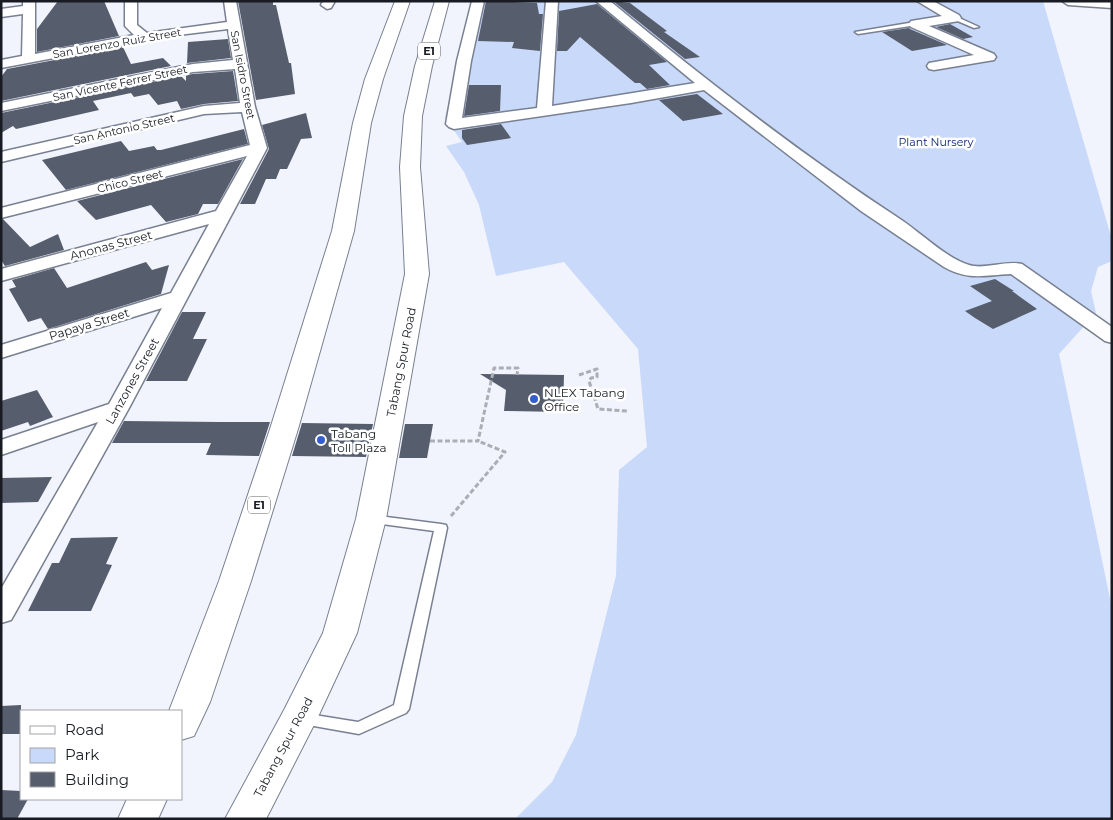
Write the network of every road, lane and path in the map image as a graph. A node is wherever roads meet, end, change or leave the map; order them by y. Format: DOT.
graph roads {
  1 [pos="131,1"];
  2 [pos="230,1"];
  3 [pos="403,1"];
  4 [pos="442,1"];
  5 [pos="478,1"];
  6 [pos="552,1"];
  7 [pos="602,1"];
  8 [pos="923,1"];
  9 [pos="1068,1"];
  10 [pos="1112,4"];
  11 [pos="29,5"];
  12 [pos="1,13"];
  13 [pos="955,18"];
  14 [pos="916,24"];
  15 [pos="234,25"];
  16 [pos="976,27"];
  17 [pos="858,32"];
  18 [pos="144,37"];
  19 [pos="29,59"];
  20 [pos="1,64"];
  21 [pos="240,64"];
  22 [pos="934,66"];
  23 [pos="706,86"];
  24 [pos="1,107"];
  25 [pos="248,107"];
  26 [pos="544,111"];
  27 [pos="259,148"];
  28 [pos="1,157"];
  29 [pos="1,213"];
  30 [pos="221,215"];
  31 [pos="1,275"];
  32 [pos="178,297"];
  33 [pos="1112,337"];
  34 [pos="1,352"];
  35 [pos="517,375"];
  36 [pos="579,375"];
  37 [pos="118,408"];
  38 [pos="627,411"];
  39 [pos="430,441"];
  40 [pos="478,441"];
  41 [pos="1,448"];
  42 [pos="370,519"];
  43 [pos="441,528"];
  44 [pos="1,613"];
  45 [pos="298,719"];
  46 [pos="182,723"];
  47 [pos="147,800"];
  48 [pos="138,819"];
  49 [pos="244,819"];
  1 -- 18 [label="street"];
  2 -- 15 [label="street, San Isidro Street"];
  3 -- 46 [label="highway, E1"];
  4 -- 42 [label="highway, Tabang Spur Road / E1"];
  5 -- 26 [label="street"];
  6 -- 26 [label="street"];
  7 -- 23 [label="street"];
  8 -- 13 [label="street"];
  9 -- 10 [label="street"];
  11 -- 12 [label="street"];
  11 -- 19 [label="street"];
  13 -- 14 [label="street"];
  13 -- 16 [label="lane"];
  14 -- 17 [label="lane"];
  14 -- 22 [label="street"];
  15 -- 18 [label="street, San Lorenzo Ruiz Street"];
  15 -- 21 [label="street, San Isidro Street"];
  18 -- 19 [label="street, San Lorenzo Ruiz Street"];
  19 -- 20 [label="street, San Lorenzo Ruiz Street"];
  21 -- 24 [label="street, San Vicente Ferrer Street"];
  21 -- 25 [label="street, San Isidro Street"];
  23 -- 26 [label="street"];
  23 -- 33 [label="street"];
  25 -- 27 [label="street, San Isidro Street"];
  25 -- 28 [label="street, San Antonio Street"];
  27 -- 29 [label="street, Chico Street"];
  27 -- 30 [label="street, Lanzones Street"];
  30 -- 31 [label="street, Anonas Street"];
  30 -- 32 [label="street, Lanzones Street"];
  32 -- 34 [label="street, Papaya Street"];
  32 -- 37 [label="street, Lanzones Street"];
  35 -- 40 [label="path"];
  36 -- 38 [label="path"];
  37 -- 41 [label="street"];
  37 -- 44 [label="street, Lanzones Street"];
  39 -- 40 [label="path"];
  40 -- 43 [label="path"];
  42 -- 43 [label="lane"];
  42 -- 45 [label="highway, Tabang Spur Road / E1"];
  43 -- 45 [label="lane"];
  45 -- 49 [label="highway, Tabang Spur Road / E1"];
  47 -- 48 [label="highway"];
}
